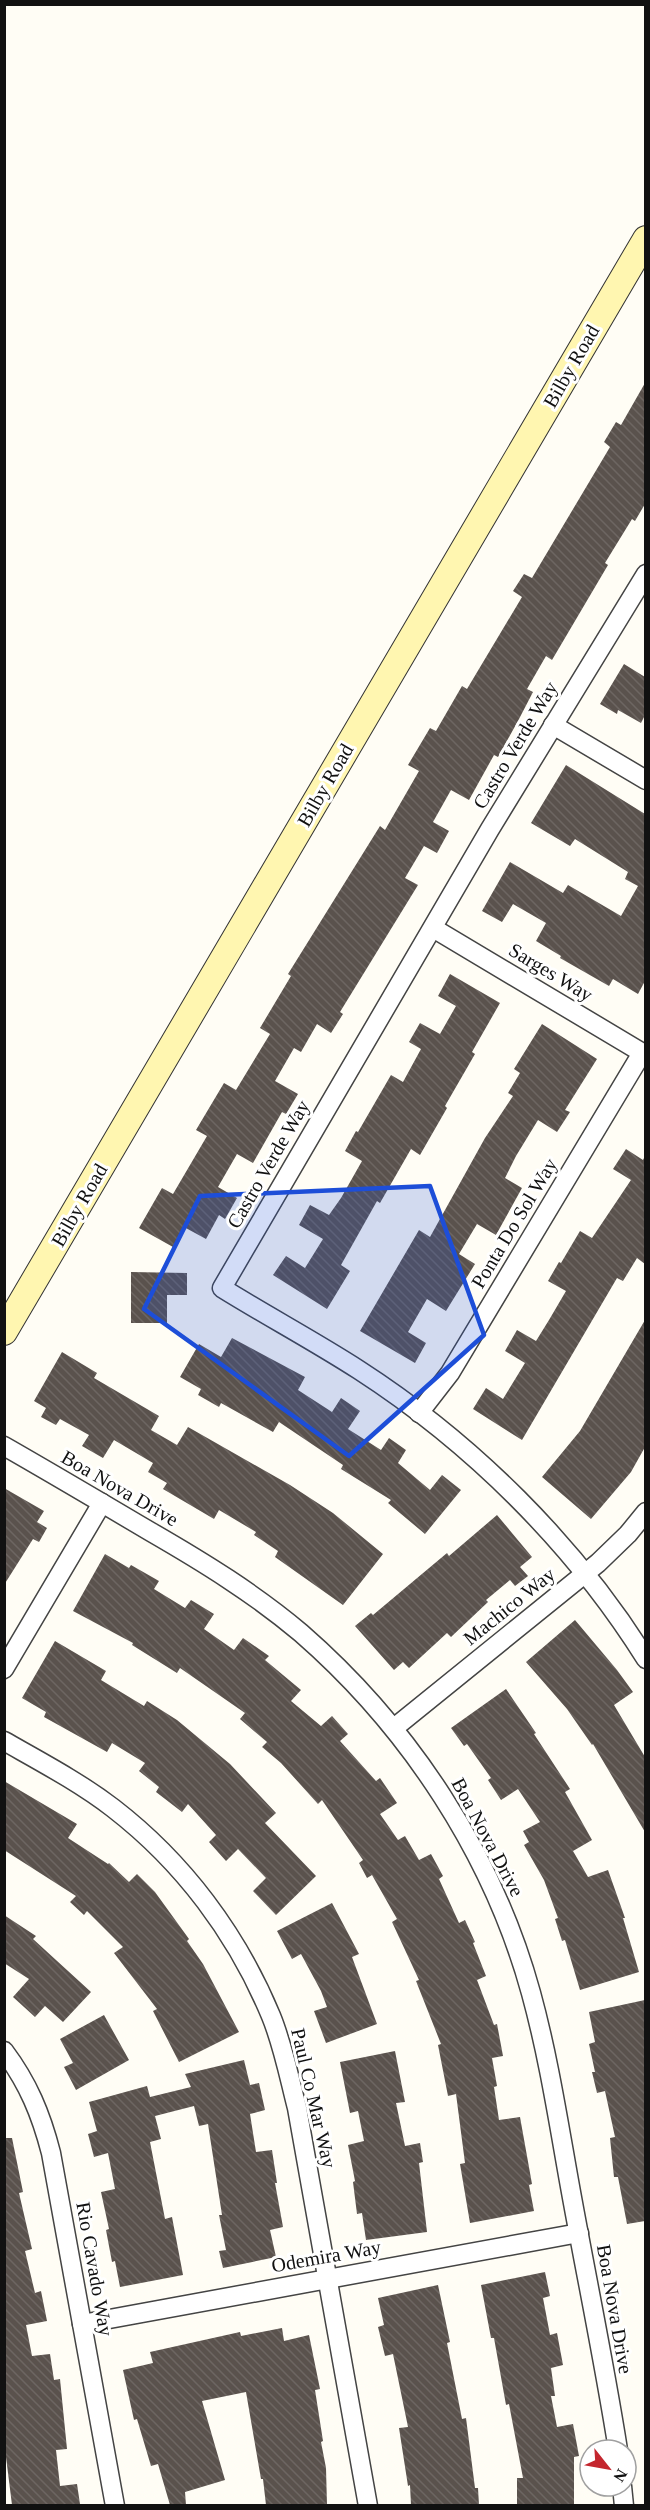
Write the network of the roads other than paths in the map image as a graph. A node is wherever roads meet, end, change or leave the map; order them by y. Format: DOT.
graph roads {
  1 [pos="645,239"];
  2 [pos="645,574"];
  3 [pos="553,725"];
  4 [pos="645,780"];
  5 [pos="433,928"];
  6 [pos="644,1054"];
  7 [pos="4,1332"];
  8 [pos="419,1413"];
  9 [pos="4,1446"];
  10 [pos="102,1503"];
  11 [pos="645,1512"];
  12 [pos="584,1574"];
  13 [pos="645,1659"];
  14 [pos="4,1669"];
  15 [pos="394,1728"];
  16 [pos="4,1741"];
  17 [pos="4,2050"];
  18 [pos="579,2233"];
  19 [pos="328,2279"];
  20 [pos="82,2324"];
  21 [pos="616,2438"];
  22 [pos="115,2505"];
  23 [pos="368,2505"];
  1 -- 7 [label="main road, Bilby Road"];
  2 -- 3 [label="street, Castro Verde Way"];
  3 -- 4 [label="street"];
  3 -- 5 [label="street, Castro Verde Way"];
  5 -- 6 [label="street, Sarges Way"];
  5 -- 8 [label="street, Castro Verde Way"];
  6 -- 8 [label="street, Ponta Do Sol Way"];
  8 -- 12 [label="street, Castro Verde Way"];
  9 -- 10 [label="street, Boa Nova Drive"];
  10 -- 14 [label="street"];
  10 -- 15 [label="street, Boa Nova Drive"];
  11 -- 12 [label="street, Machico Way"];
  12 -- 13 [label="street, Castro Verde Way"];
  12 -- 15 [label="street, Machico Way"];
  15 -- 18 [label="street, Boa Nova Drive"];
  16 -- 19 [label="street, Paul Co Mar Way"];
  17 -- 20 [label="street, Rio Cavado Way"];
  18 -- 19 [label="street, Odemira Way"];
  18 -- 21 [label="street, Boa Nova Drive"];
  19 -- 20 [label="street, Odemira Way"];
  19 -- 23 [label="street, Paul Co Mar Way"];
  20 -- 22 [label="street, Rio Cavado Way"];
}
